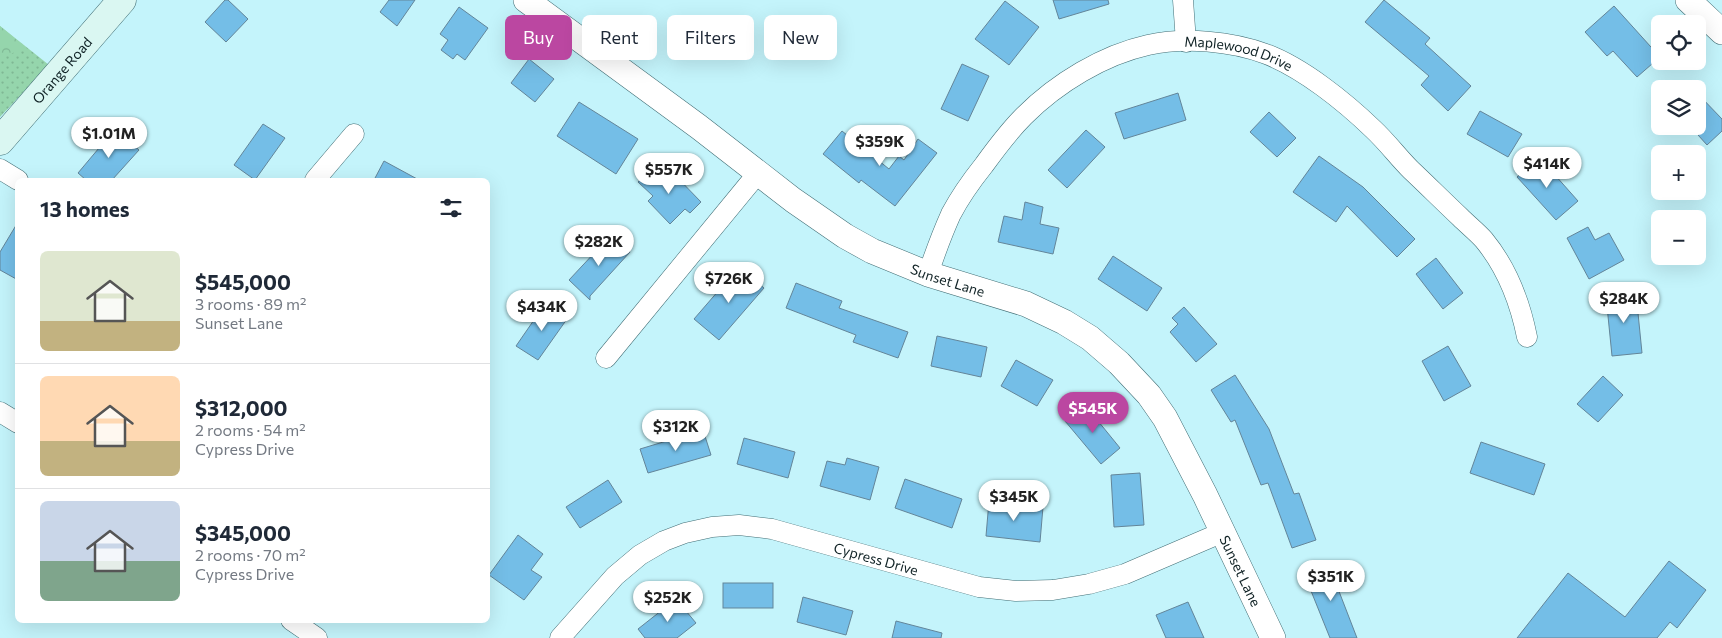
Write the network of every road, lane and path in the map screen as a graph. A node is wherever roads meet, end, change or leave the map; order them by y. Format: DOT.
graph roads {
  1 [pos="122,0"];
  2 [pos="526,0"];
  3 [pos="1183,0"];
  4 [pos="1688,0"];
  5 [pos="1722,32"];
  6 [pos="1186,42"];
  7 [pos="354,134"];
  8 [pos="0,141"];
  9 [pos="0,169"];
  10 [pos="758,173"];
  11 [pos="15,178"];
  12 [pos="317,178"];
  13 [pos="928,274"];
  14 [pos="1527,336"];
  15 [pos="606,358"];
  16 [pos="0,412"];
  17 [pos="15,421"];
  18 [pos="1223,532"];
  19 [pos="295,623"];
  20 [pos="317,638"];
  21 [pos="560,638"];
  22 [pos="1273,638"];
  1 -- 8 [label="main road, Orange Road"];
  2 -- 10 [label="street, Sunset Lane"];
  3 -- 6 [label="street"];
  4 -- 5 [label="street"];
  6 -- 13 [label="street, Maplewood Drive"];
  6 -- 14 [label="street, Maplewood Drive"];
  7 -- 12 [label="street"];
  9 -- 11 [label="street"];
  10 -- 13 [label="street, Sunset Lane"];
  10 -- 15 [label="street"];
  13 -- 18 [label="street, Sunset Lane"];
  16 -- 17 [label="street"];
  18 -- 21 [label="street, Cypress Drive"];
  18 -- 22 [label="street, Sunset Lane"];
  19 -- 20 [label="street"];
}
